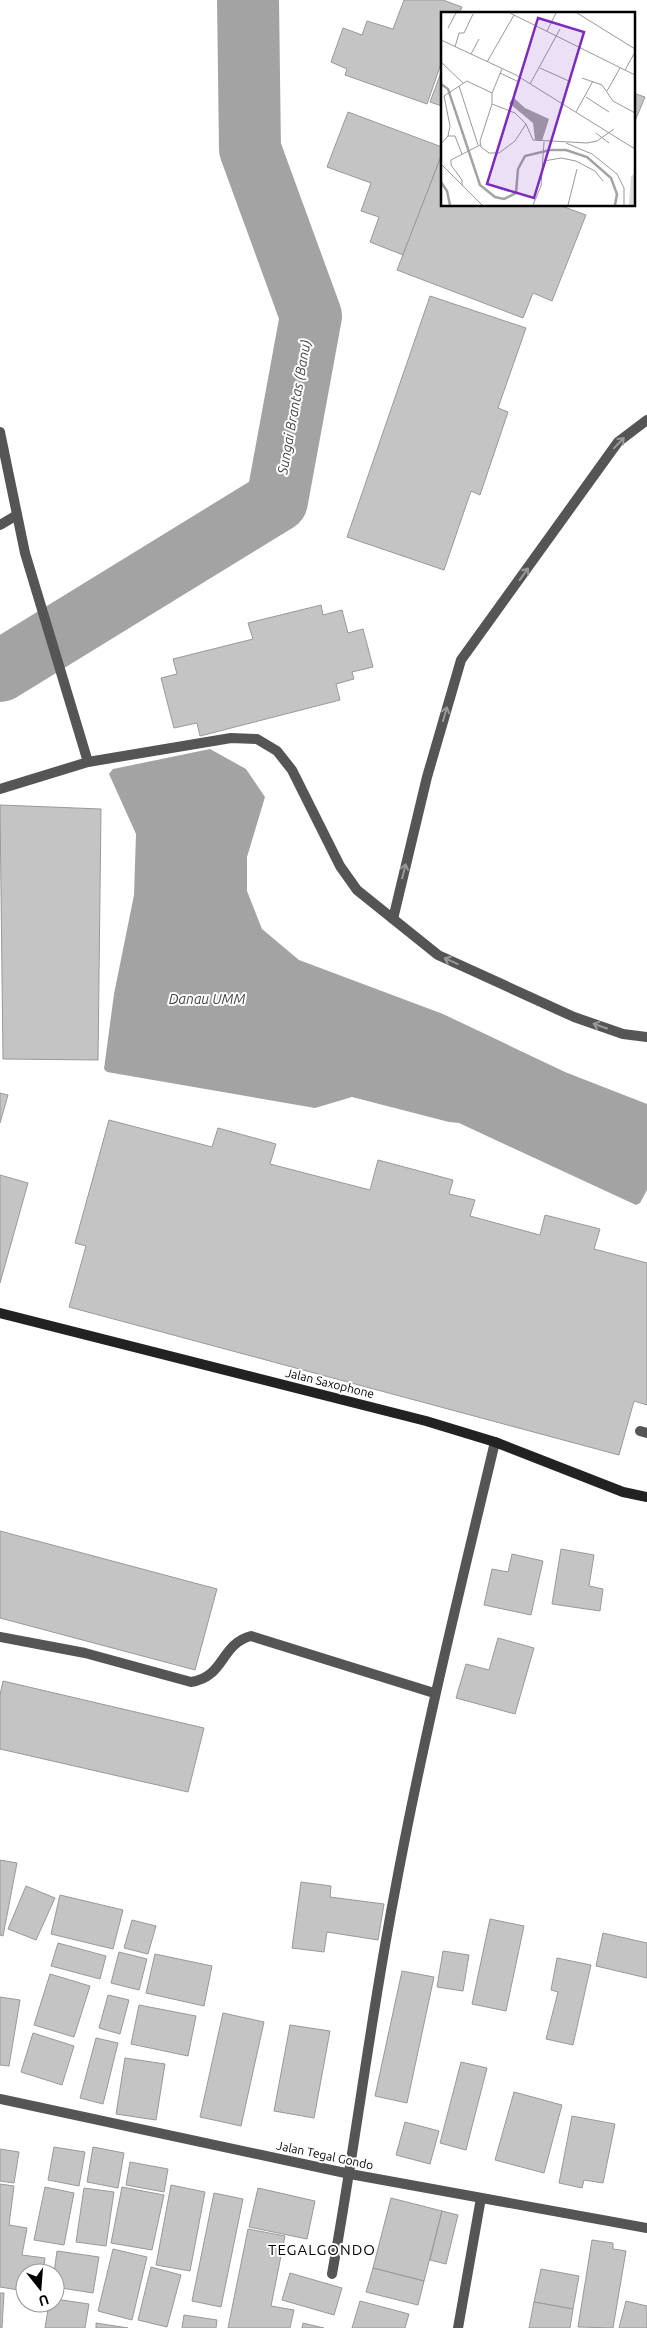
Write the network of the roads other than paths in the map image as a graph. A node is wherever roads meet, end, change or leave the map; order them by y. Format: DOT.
graph roads {
  1 [pos="647,420"];
  2 [pos="0,432"];
  3 [pos="17,515"];
  4 [pos="0,525"];
  5 [pos="88,762"];
  6 [pos="0,789"];
  7 [pos="393,918"];
  8 [pos="647,1037"];
  9 [pos="0,1314"];
  10 [pos="495,1442"];
  11 [pos="647,1497"];
  12 [pos="0,1637"];
  13 [pos="434,1693"];
  14 [pos="0,2099"];
  15 [pos="350,2174"];
  16 [pos="481,2198"];
  17 [pos="647,2228"];
  18 [pos="332,2274"];
  19 [pos="458,2328"];
  7 -- 1 [label="street, one-way"];
  2 -- 3 [label="street"];
  3 -- 4 [label="street"];
  3 -- 5 [label="street"];
  5 -- 6 [label="street"];
  5 -- 7 [label="street"];
  8 -- 7 [label="street, one-way"];
  9 -- 10 [label="main road, Jalan Saxophone"];
  10 -- 11 [label="main road, Jalan Saxophone"];
  10 -- 13 [label="street"];
  12 -- 13 [label="street"];
  13 -- 15 [label="street"];
  14 -- 15 [label="street, Jalan Tegal Gondo"];
  15 -- 16 [label="street, Jalan Tegal Gondo"];
  15 -- 18 [label="street"];
  16 -- 17 [label="street, Jalan Tegal Gondo"];
  16 -- 19 [label="street"];
}
